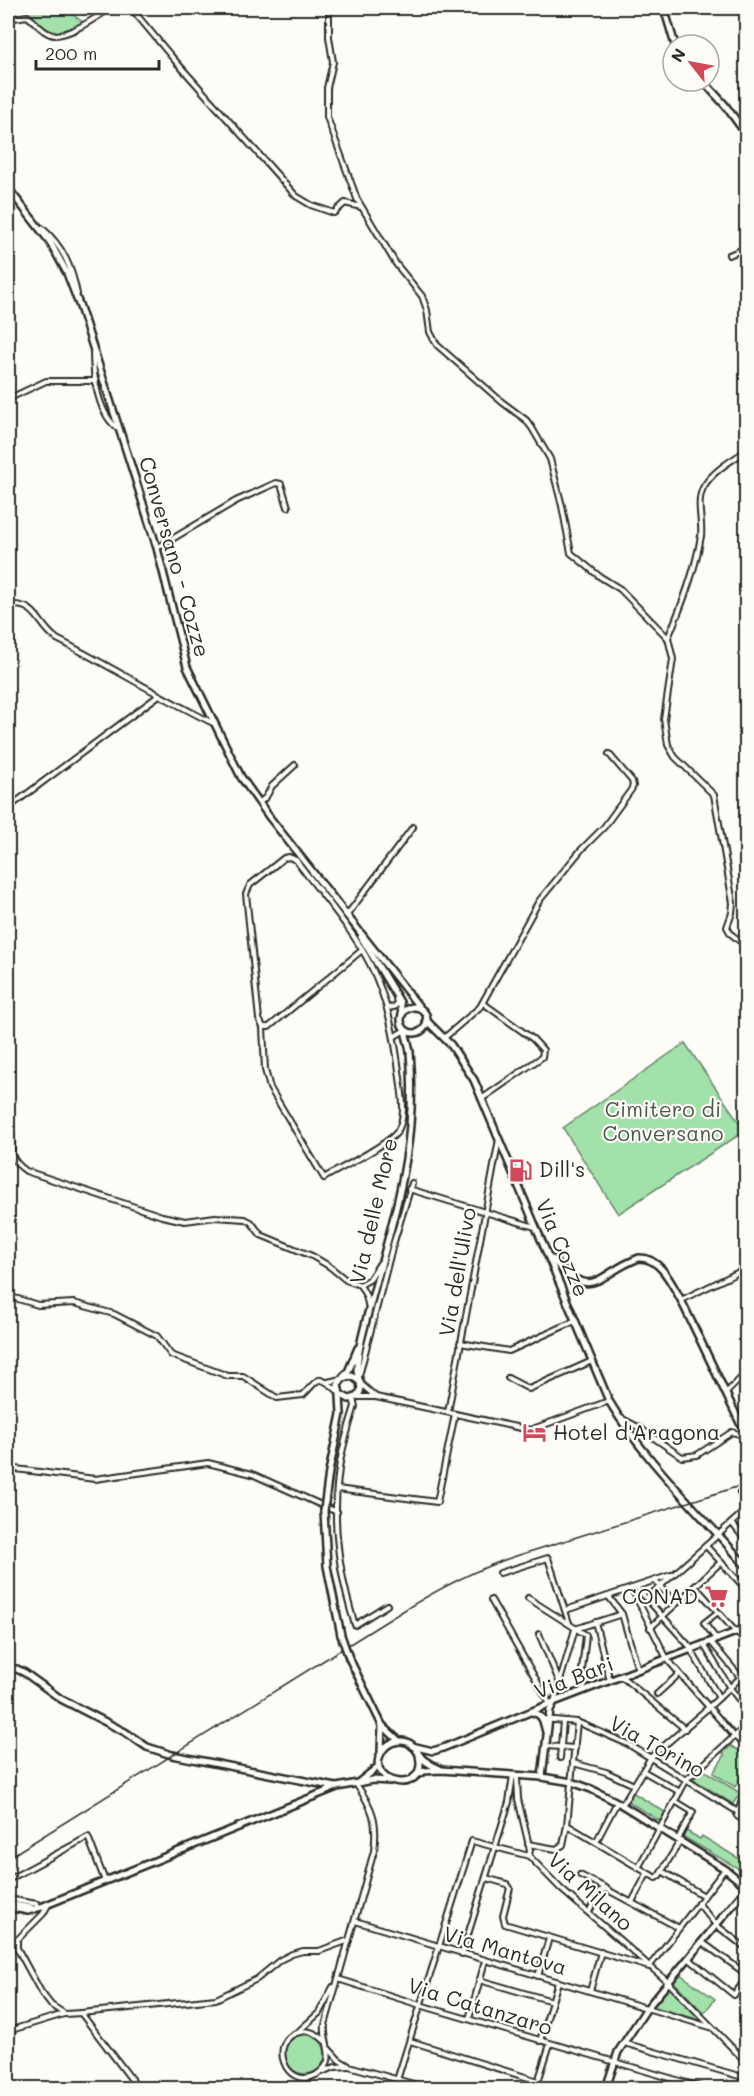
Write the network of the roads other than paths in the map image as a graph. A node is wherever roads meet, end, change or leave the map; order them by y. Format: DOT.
graph roads {
  1 [pos="111,8"];
  2 [pos="131,8"];
  3 [pos="329,8"];
  4 [pos="664,8"];
  5 [pos="8,19"];
  6 [pos="671,33"];
  7 [pos="714,93"];
  8 [pos="747,134"];
  9 [pos="8,188"];
  10 [pos="361,207"];
  11 [pos="747,248"];
  12 [pos="729,255"];
  13 [pos="93,348"];
  14 [pos="96,381"];
  15 [pos="8,399"];
  16 [pos="121,430"];
  17 [pos="747,451"];
  18 [pos="288,507"];
  19 [pos="156,548"];
  20 [pos="8,605"];
  21 [pos="668,638"];
  22 [pos="158,696"];
  23 [pos="215,724"];
  24 [pos="609,754"];
  25 [pos="295,765"];
  26 [pos="259,803"];
  27 [pos="8,808"];
  28 [pos="413,827"];
  29 [pos="347,915"];
  30 [pos="747,946"];
  31 [pos="361,951"];
  32 [pos="376,960"];
  33 [pos="482,1003"];
  34 [pos="387,1008"];
  35 [pos="420,1008"];
  36 [pos="402,1014"];
  37 [pos="426,1020"];
  38 [pos="263,1027"];
  39 [pos="405,1029"];
  40 [pos="423,1029"];
  41 [pos="438,1032"];
  42 [pos="416,1033"];
  43 [pos="395,1036"];
  44 [pos="444,1038"];
  45 [pos="407,1040"];
  46 [pos="410,1050"];
  47 [pos="483,1098"];
  48 [pos="8,1128"];
  49 [pos="499,1138"];
  50 [pos="411,1183"];
  51 [pos="409,1190"];
  52 [pos="484,1211"];
  53 [pos="536,1227"];
  54 [pos="548,1255"];
  55 [pos="381,1262"];
  56 [pos="741,1271"];
  57 [pos="360,1285"];
  58 [pos="8,1296"];
  59 [pos="681,1300"];
  60 [pos="369,1309"];
  61 [pos="575,1321"];
  62 [pos="361,1341"];
  63 [pos="460,1344"];
  64 [pos="592,1361"];
  65 [pos="747,1373"];
  66 [pos="508,1378"];
  67 [pos="342,1379"];
  68 [pos="360,1381"];
  69 [pos="328,1382"];
  70 [pos="339,1392"];
  71 [pos="726,1394"];
  72 [pos="376,1397"];
  73 [pos="353,1399"];
  74 [pos="609,1401"];
  75 [pos="448,1412"];
  76 [pos="341,1414"];
  77 [pos="455,1414"];
  78 [pos="618,1416"];
  79 [pos="747,1428"];
  80 [pos="747,1436"];
  81 [pos="8,1468"];
  82 [pos="337,1489"];
  83 [pos="747,1491"];
  84 [pos="747,1498"];
  85 [pos="747,1510"];
  86 [pos="337,1512"];
  87 [pos="732,1523"];
  88 [pos="719,1534"];
  89 [pos="747,1541"];
  90 [pos="706,1546"];
  91 [pos="721,1562"];
  92 [pos="747,1566"];
  93 [pos="500,1573"];
  94 [pos="675,1574"];
  95 [pos="655,1581"];
  96 [pos="695,1586"];
  97 [pos="660,1587"];
  98 [pos="638,1588"];
  99 [pos="632,1589"];
  100 [pos="747,1590"];
  101 [pos="609,1597"];
  102 [pos="528,1598"];
  103 [pos="647,1598"];
  104 [pos="491,1600"];
  105 [pos="676,1604"];
  106 [pos="387,1605"];
  107 [pos="566,1610"];
  108 [pos="718,1612"];
  109 [pos="622,1614"];
  110 [pos="663,1616"];
  111 [pos="595,1622"];
  112 [pos="569,1624"];
  113 [pos="650,1628"];
  114 [pos="747,1628"];
  115 [pos="575,1629"];
  116 [pos="738,1632"];
  117 [pos="539,1634"];
  118 [pos="747,1640"];
  119 [pos="714,1641"];
  120 [pos="704,1645"];
  121 [pos="692,1650"];
  122 [pos="667,1659"];
  123 [pos="8,1670"];
  124 [pos="639,1671"];
  125 [pos="679,1674"];
  126 [pos="622,1677"];
  127 [pos="741,1677"];
  128 [pos="610,1681"];
  129 [pos="560,1682"];
  130 [pos="747,1684"];
  131 [pos="730,1688"];
  132 [pos="584,1691"];
  133 [pos="657,1694"];
  134 [pos="719,1698"];
  135 [pos="708,1708"];
  136 [pos="747,1709"];
  137 [pos="549,1710"];
  138 [pos="531,1712"];
  139 [pos="563,1721"];
  140 [pos="577,1722"];
  141 [pos="382,1725"];
  142 [pos="747,1726"];
  143 [pos="685,1729"];
  144 [pos="734,1736"];
  145 [pos="399,1741"];
  146 [pos="412,1746"];
  147 [pos="545,1746"];
  148 [pos="747,1746"];
  149 [pos="561,1747"];
  150 [pos="575,1748"];
  151 [pos="381,1752"];
  152 [pos="419,1755"];
  153 [pos="651,1757"];
  154 [pos="560,1758"];
  155 [pos="573,1763"];
  156 [pos="379,1766"];
  157 [pos="441,1770"];
  158 [pos="643,1771"];
  159 [pos="514,1775"];
  160 [pos="414,1777"];
  161 [pos="542,1777"];
  162 [pos="687,1779"];
  163 [pos="390,1781"];
  164 [pos="572,1782"];
  165 [pos="356,1784"];
  166 [pos="634,1785"];
  167 [pos="337,1787"];
  168 [pos="747,1788"];
  169 [pos="680,1792"];
  170 [pos="518,1799"];
  171 [pos="675,1801"];
  172 [pos="509,1802"];
  173 [pos="620,1803"];
  174 [pos="738,1812"];
  175 [pos="747,1812"];
  176 [pos="747,1822"];
  177 [pos="567,1825"];
  178 [pos="660,1828"];
  179 [pos="679,1840"];
  180 [pos="596,1842"];
  181 [pos="528,1844"];
  182 [pos="495,1848"];
  183 [pos="529,1856"];
  184 [pos="638,1868"];
  185 [pos="725,1869"];
  186 [pos="662,1870"];
  187 [pos="647,1874"];
  188 [pos="580,1875"];
  189 [pos="486,1878"];
  190 [pos="8,1880"];
  191 [pos="105,1881"];
  192 [pos="746,1883"];
  193 [pos="606,1889"];
  194 [pos="704,1896"];
  195 [pos="8,1899"];
  196 [pos="632,1902"];
  197 [pos="698,1903"];
  198 [pos="8,1906"];
  199 [pos="42,1906"];
  200 [pos="589,1912"];
  201 [pos="354,1921"];
  202 [pos="716,1925"];
  203 [pos="680,1928"];
  204 [pos="549,1938"];
  205 [pos="349,1940"];
  206 [pos="701,1942"];
  207 [pos="438,1947"];
  208 [pos="747,1948"];
  209 [pos="601,1952"];
  210 [pos="462,1954"];
  211 [pos="688,1958"];
  212 [pos="485,1960"];
  213 [pos="649,1967"];
  214 [pos="747,1974"];
  215 [pos="538,1976"];
  216 [pos="338,1979"];
  217 [pos="747,1979"];
  218 [pos="479,1980"];
  219 [pos="558,1982"];
  220 [pos="668,1982"];
  221 [pos="590,1991"];
  222 [pos="552,2001"];
  223 [pos="420,2005"];
  224 [pos="647,2008"];
  225 [pos="81,2013"];
  226 [pos="65,2014"];
  227 [pos="469,2019"];
  228 [pos="713,2028"];
  229 [pos="8,2031"];
  230 [pos="298,2032"];
  231 [pos="325,2041"];
  232 [pos="410,2041"];
  233 [pos="540,2041"];
  234 [pos="624,2043"];
  235 [pos="550,2044"];
  236 [pos="328,2048"];
  237 [pos="747,2062"];
  238 [pos="614,2063"];
  239 [pos="349,2066"];
  240 [pos="321,2072"];
  241 [pos="747,2078"];
  242 [pos="397,2080"];
  243 [pos="538,2081"];
  244 [pos="697,2087"];
  245 [pos="138,2088"];
  246 [pos="428,2088"];
  247 [pos="536,2088"];
  248 [pos="606,2088"];
  249 [pos="704,2088"];
  1 -- 5 [label="street"];
  2 -- 10 [label="street"];
  3 -- 10 [label="street"];
  4 -- 6 [label="main road"];
  7 -- 8 [label="main road"];
  9 -- 13 [label="main road, Conversano - Cozze"];
  10 -- 21 [label="street"];
  11 -- 12 [label="street"];
  13 -- 14 [label="street"];
  13 -- 16 [label="main road, Conversano - Cozze"];
  14 -- 15 [label="street"];
  14 -- 16 [label="street"];
  16 -- 19 [label="main road, Conversano - Cozze"];
  17 -- 21 [label="street"];
  18 -- 19 [label="street"];
  19 -- 23 [label="main road, Conversano - Cozze"];
  20 -- 22 [label="street"];
  21 -- 30 [label="street"];
  22 -- 23 [label="street"];
  22 -- 27 [label="street"];
  23 -- 26 [label="main road, Conversano - Cozze"];
  24 -- 33 [label="street"];
  25 -- 26 [label="street"];
  26 -- 29 [label="main road, Conversano - Cozze"];
  28 -- 29 [label="street"];
  29 -- 32 [label="main road"];
  29 -- 35 [label="main road"];
  31 -- 34 [label="street"];
  31 -- 38 [label="street"];
  31 -- 38 [label="street"];
  32 -- 34 [label="street"];
  32 -- 36 [label="main road"];
  33 -- 44 [label="street"];
  33 -- 47 [label="street"];
  34 -- 43 [label="street"];
  35 -- 36 [label="main road"];
  35 -- 37 [label="main road"];
  36 -- 39 [label="main road"];
  37 -- 40 [label="main road"];
  37 -- 41 [label="main road, Via Cozze"];
  38 -- 43 [label="street"];
  39 -- 42 [label="main road"];
  39 -- 43 [label="street"];
  39 -- 45 [label="main road"];
  40 -- 41 [label="main road"];
  40 -- 42 [label="main road"];
  41 -- 44 [label="main road, Via Cozze"];
  42 -- 46 [label="main road"];
  43 -- 45 [label="street"];
  44 -- 47 [label="main road, Via Cozze"];
  45 -- 46 [label="main road"];
  46 -- 55 [label="main road, Via delle More"];
  47 -- 49 [label="main road, Via Cozze"];
  48 -- 57 [label="street"];
  49 -- 52 [label="street, Via dell'Ulivo"];
  49 -- 53 [label="main road, Via Cozze"];
  50 -- 51 [label="street"];
  51 -- 52 [label="street"];
  51 -- 68 [label="street"];
  52 -- 53 [label="street"];
  52 -- 63 [label="street, Via dell'Ulivo"];
  53 -- 54 [label="main road, Via Cozze"];
  54 -- 59 [label="main road"];
  54 -- 61 [label="main road, Via Cozze"];
  55 -- 57 [label="street"];
  55 -- 60 [label="main road, Via delle More"];
  56 -- 59 [label="street"];
  57 -- 60 [label="street"];
  58 -- 69 [label="street"];
  59 -- 71 [label="main road"];
  60 -- 62 [label="main road, Via delle More"];
  61 -- 63 [label="street"];
  61 -- 64 [label="main road, Via Cozze"];
  62 -- 67 [label="main road"];
  62 -- 68 [label="main road"];
  63 -- 75 [label="street, Via dell'Ulivo"];
  64 -- 66 [label="street"];
  64 -- 74 [label="main road, Via Cozze"];
  65 -- 71 [label="street"];
  67 -- 68 [label="main road"];
  67 -- 69 [label="street"];
  67 -- 70 [label="main road"];
  68 -- 72 [label="street"];
  68 -- 73 [label="main road"];
  69 -- 70 [label="street"];
  70 -- 73 [label="main road"];
  70 -- 76 [label="main road"];
  71 -- 79 [label="main road"];
  72 -- 73 [label="street"];
  72 -- 75 [label="street"];
  73 -- 76 [label="main road"];
  73 -- 82 [label="street"];
  74 -- 77 [label="street"];
  74 -- 78 [label="main road, Via Cozze"];
  75 -- 77 [label="street"];
  76 -- 141 [label="main road, bridge"];
  77 -- 82 [label="street"];
  78 -- 80 [label="street"];
  78 -- 88 [label="main road, Via Cozze"];
  81 -- 86 [label="street"];
  82 -- 86 [label="street"];
  83 -- 84 [label="street"];
  85 -- 87 [label="street"];
  86 -- 106 [label="street"];
  87 -- 88 [label="street"];
  87 -- 89 [label="street"];
  88 -- 90 [label="street"];
  88 -- 92 [label="main road, Via Cozze"];
  90 -- 91 [label="street"];
  90 -- 94 [label="street"];
  91 -- 96 [label="street"];
  91 -- 100 [label="street"];
  93 -- 107 [label="street"];
  94 -- 95 [label="street"];
  94 -- 97 [label="street"];
  95 -- 97 [label="street"];
  95 -- 98 [label="street"];
  96 -- 105 [label="street"];
  96 -- 108 [label="street"];
  97 -- 103 [label="street"];
  97 -- 105 [label="street"];
  98 -- 99 [label="street"];
  98 -- 103 [label="street"];
  99 -- 101 [label="street"];
  99 -- 113 [label="street"];
  101 -- 107 [label="street"];
  101 -- 109 [label="street"];
  102 -- 112 [label="street"];
  103 -- 110 [label="street"];
  104 -- 137 [label="street"];
  105 -- 110 [label="street"];
  107 -- 112 [label="street"];
  108 -- 116 [label="street"];
  108 -- 119 [label="street"];
  109 -- 111 [label="street"];
  109 -- 124 [label="street"];
  110 -- 113 [label="street"];
  110 -- 121 [label="street"];
  111 -- 115 [label="street"];
  111 -- 128 [label="street"];
  112 -- 115 [label="street"];
  113 -- 122 [label="street"];
  114 -- 116 [label="main road, Via Bari"];
  115 -- 129 [label="street"];
  115 -- 132 [label="street"];
  116 -- 118 [label="street"];
  116 -- 119 [label="main road, Via Bari"];
  117 -- 129 [label="street"];
  119 -- 120 [label="main road, Via Bari"];
  119 -- 127 [label="street"];
  120 -- 121 [label="main road, Via Bari"];
  120 -- 131 [label="street"];
  121 -- 122 [label="main road, Via Bari"];
  121 -- 134 [label="street"];
  122 -- 124 [label="main road, Via Bari"];
  122 -- 125 [label="street"];
  123 -- 167 [label="main road"];
  124 -- 126 [label="main road, Via Bari"];
  125 -- 133 [label="street"];
  125 -- 135 [label="street"];
  126 -- 128 [label="main road, Via Bari"];
  126 -- 143 [label="street"];
  127 -- 130 [label="street"];
  127 -- 131 [label="street"];
  128 -- 132 [label="main road, Via Bari"];
  129 -- 137 [label="street"];
  131 -- 134 [label="street"];
  131 -- 136 [label="street"];
  132 -- 137 [label="main road, Via Bari"];
  134 -- 135 [label="street"];
  135 -- 143 [label="street"];
  135 -- 144 [label="street"];
  137 -- 138 [label="main road, Via Bari"];
  137 -- 138 [label="main road"];
  137 -- 139 [label="street, Via Torino"];
  137 -- 147 [label="main road"];
  138 -- 146 [label="main road, Via Bari"];
  139 -- 140 [label="street, Via Torino"];
  139 -- 149 [label="street"];
  140 -- 150 [label="street"];
  140 -- 153 [label="street, Via Torino"];
  141 -- 145 [label="main road"];
  141 -- 151 [label="main road"];
  142 -- 144 [label="street"];
  143 -- 153 [label="street"];
  144 -- 148 [label="street"];
  144 -- 162 [label="street"];
  145 -- 146 [label="main road"];
  145 -- 151 [label="main road"];
  146 -- 152 [label="main road"];
  147 -- 149 [label="street"];
  147 -- 161 [label="main road"];
  149 -- 150 [label="street"];
  149 -- 154 [label="street"];
  150 -- 155 [label="street"];
  151 -- 156 [label="main road"];
  152 -- 157 [label="main road"];
  152 -- 160 [label="main road"];
  153 -- 158 [label="street"];
  153 -- 162 [label="street, Via Torino"];
  155 -- 164 [label="street"];
  155 -- 166 [label="street"];
  156 -- 163 [label="main road"];
  156 -- 165 [label="main road"];
  157 -- 159 [label="main road"];
  157 -- 160 [label="main road"];
  158 -- 166 [label="street"];
  158 -- 169 [label="street"];
  159 -- 161 [label="main road"];
  159 -- 170 [label="street, Via Milano"];
  159 -- 172 [label="street"];
  160 -- 163 [label="main road"];
  161 -- 164 [label="main road"];
  162 -- 169 [label="street"];
  162 -- 174 [label="street, Via Torino"];
  163 -- 165 [label="main road"];
  164 -- 173 [label="main road"];
  164 -- 177 [label="street"];
  165 -- 167 [label="main road"];
  165 -- 201 [label="street"];
  166 -- 173 [label="street"];
  167 -- 191 [label="main road"];
  168 -- 174 [label="street"];
  169 -- 171 [label="street"];
  170 -- 172 [label="street"];
  170 -- 181 [label="street, Via Milano"];
  171 -- 178 [label="street"];
  171 -- 179 [label="street"];
  172 -- 182 [label="street"];
  173 -- 178 [label="main road"];
  173 -- 180 [label="street"];
  174 -- 175 [label="street"];
  174 -- 176 [label="street, Via Torino"];
  177 -- 180 [label="street"];
  177 -- 181 [label="street"];
  178 -- 179 [label="main road"];
  178 -- 184 [label="street"];
  179 -- 185 [label="main road"];
  179 -- 186 [label="street"];
  180 -- 184 [label="street"];
  181 -- 183 [label="street, Via Milano"];
  182 -- 183 [label="street"];
  182 -- 189 [label="street"];
  182 -- 207 [label="street"];
  183 -- 200 [label="street, Via Milano"];
  184 -- 187 [label="street"];
  185 -- 192 [label="main road"];
  185 -- 194 [label="street"];
  186 -- 187 [label="street"];
  186 -- 194 [label="street"];
  187 -- 196 [label="street"];
  188 -- 193 [label="street"];
  189 -- 204 [label="street"];
  189 -- 210 [label="street"];
  190 -- 191 [label="street"];
  191 -- 199 [label="main road"];
  192 -- 202 [label="main road"];
  193 -- 196 [label="street"];
  193 -- 200 [label="street"];
  194 -- 197 [label="street"];
  195 -- 199 [label="street"];
  196 -- 203 [label="street"];
  197 -- 202 [label="street"];
  197 -- 203 [label="street"];
  198 -- 199 [label="main road"];
  199 -- 226 [label="street"];
  200 -- 213 [label="street, Via Milano"];
  201 -- 205 [label="street"];
  201 -- 207 [label="street, Via Mantova"];
  202 -- 206 [label="main road"];
  202 -- 208 [label="street"];
  203 -- 213 [label="street"];
  204 -- 209 [label="street"];
  204 -- 215 [label="street"];
  205 -- 216 [label="street"];
  205 -- 225 [label="street"];
  206 -- 211 [label="main road"];
  206 -- 214 [label="street"];
  207 -- 210 [label="street, Via Mantova"];
  207 -- 223 [label="street"];
  209 -- 213 [label="street"];
  209 -- 221 [label="street"];
  210 -- 212 [label="street, Via Mantova"];
  211 -- 217 [label="street"];
  211 -- 220 [label="main road"];
  212 -- 215 [label="street, Via Mantova"];
  212 -- 218 [label="street"];
  213 -- 220 [label="street, Via Milano"];
  215 -- 219 [label="street, Via Mantova"];
  216 -- 223 [label="street, Via Catanzaro"];
  216 -- 230 [label="street"];
  216 -- 231 [label="street"];
  218 -- 222 [label="street"];
  218 -- 227 [label="street"];
  219 -- 221 [label="street, Via Mantova"];
  219 -- 222 [label="street"];
  220 -- 224 [label="main road"];
  220 -- 228 [label="street, Via Milano"];
  221 -- 224 [label="street, Via Mantova"];
  222 -- 233 [label="street"];
  223 -- 227 [label="street, Via Catanzaro"];
  223 -- 232 [label="street"];
  224 -- 228 [label="street, Via Mantova"];
  224 -- 234 [label="main road"];
  225 -- 226 [label="street"];
  225 -- 245 [label="street"];
  226 -- 229 [label="street"];
  227 -- 233 [label="street, Via Catanzaro"];
  228 -- 237 [label="street, Via Milano"];
  230 -- 231 [label="street"];
  230 -- 240 [label="street"];
  231 -- 236 [label="street"];
  232 -- 242 [label="street"];
  232 -- 243 [label="street"];
  233 -- 235 [label="street, Via Catanzaro"];
  234 -- 238 [label="main road"];
  234 -- 241 [label="street"];
  235 -- 238 [label="street, Via Catanzaro"];
  235 -- 243 [label="street"];
  236 -- 239 [label="street"];
  236 -- 240 [label="street"];
  238 -- 244 [label="street, Via Catanzaro"];
  238 -- 248 [label="main road"];
  239 -- 240 [label="street"];
  239 -- 242 [label="street"];
  242 -- 246 [label="street"];
  243 -- 247 [label="street"];
  244 -- 249 [label="street, Via Catanzaro"];
}
